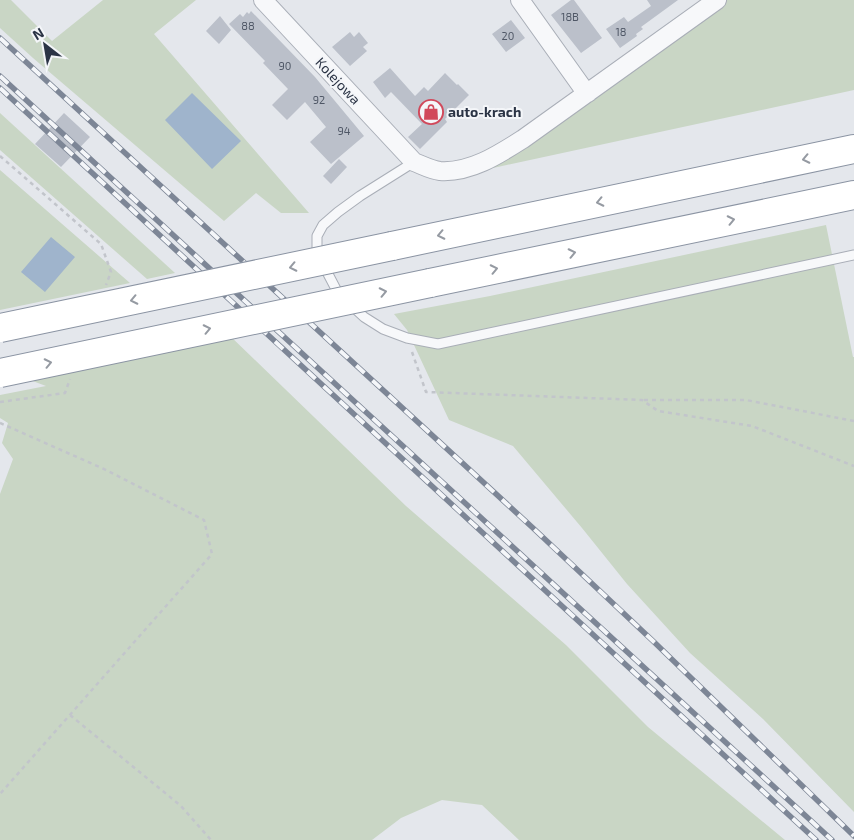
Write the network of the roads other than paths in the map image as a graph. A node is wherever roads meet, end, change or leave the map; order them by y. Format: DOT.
graph roads {
  1 [pos="263,0"];
  2 [pos="520,0"];
  3 [pos="717,0"];
  4 [pos="588,93"];
  5 [pos="854,150"];
  6 [pos="414,162"];
  7 [pos="854,194"];
  8 [pos="854,255"];
  9 [pos="0,328"];
  10 [pos="0,373"];
  1 -- 6 [label="street, Kolejowa"];
  2 -- 4 [label="street"];
  3 -- 4 [label="street"];
  4 -- 6 [label="street"];
  5 -- 9 [label="highway, one-way, bridge"];
  6 -- 8 [label="lane"];
  10 -- 7 [label="highway, one-way, bridge"];
}
